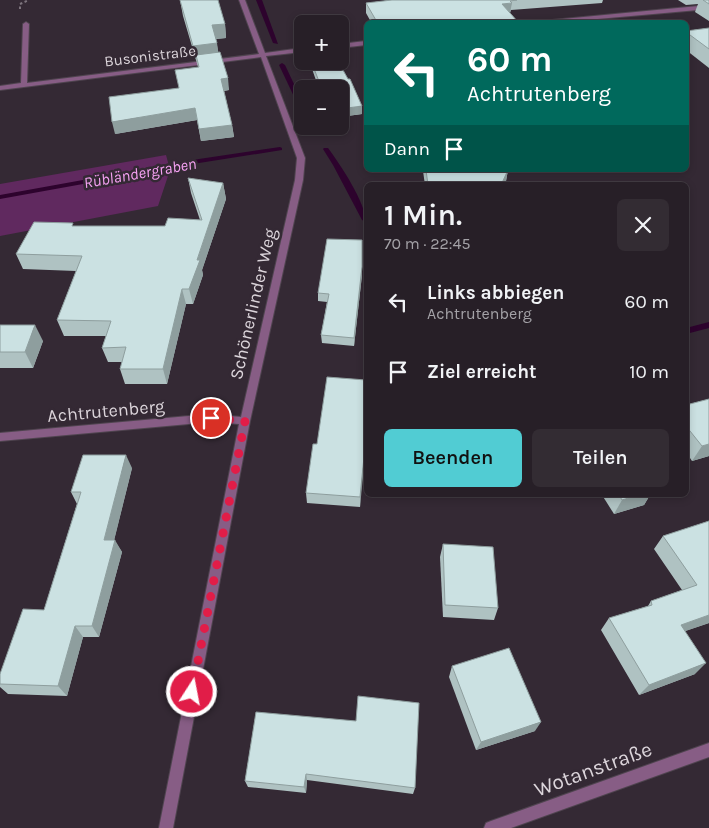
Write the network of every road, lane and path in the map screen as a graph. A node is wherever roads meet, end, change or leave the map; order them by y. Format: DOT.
graph roads {
  1 [pos="242,0"];
  2 [pos="709,7"];
  3 [pos="573,20"];
  4 [pos="26,24"];
  5 [pos="364,43"];
  6 [pos="349,45"];
  7 [pos="294,51"];
  8 [pos="261,55"];
  9 [pos="24,85"];
  10 [pos="0,88"];
  11 [pos="245,421"];
  12 [pos="0,437"];
  13 [pos="709,750"];
  14 [pos="166,828"];
  15 [pos="491,828"];
  1 -- 8 [label="street, Schönerlinder Weg"];
  2 -- 3 [label="street"];
  4 -- 9 [label="street"];
  5 -- 6 [label="street"];
  7 -- 8 [label="street, Busonistraße"];
  8 -- 9 [label="street, Busonistraße"];
  8 -- 11 [label="street, Schönerlinder Weg"];
  9 -- 10 [label="street, Busonistraße"];
  11 -- 12 [label="street, Achtrutenberg"];
  11 -- 14 [label="street, Schönerlinder Weg"];
  13 -- 15 [label="street, Wotanstraße"];
}
